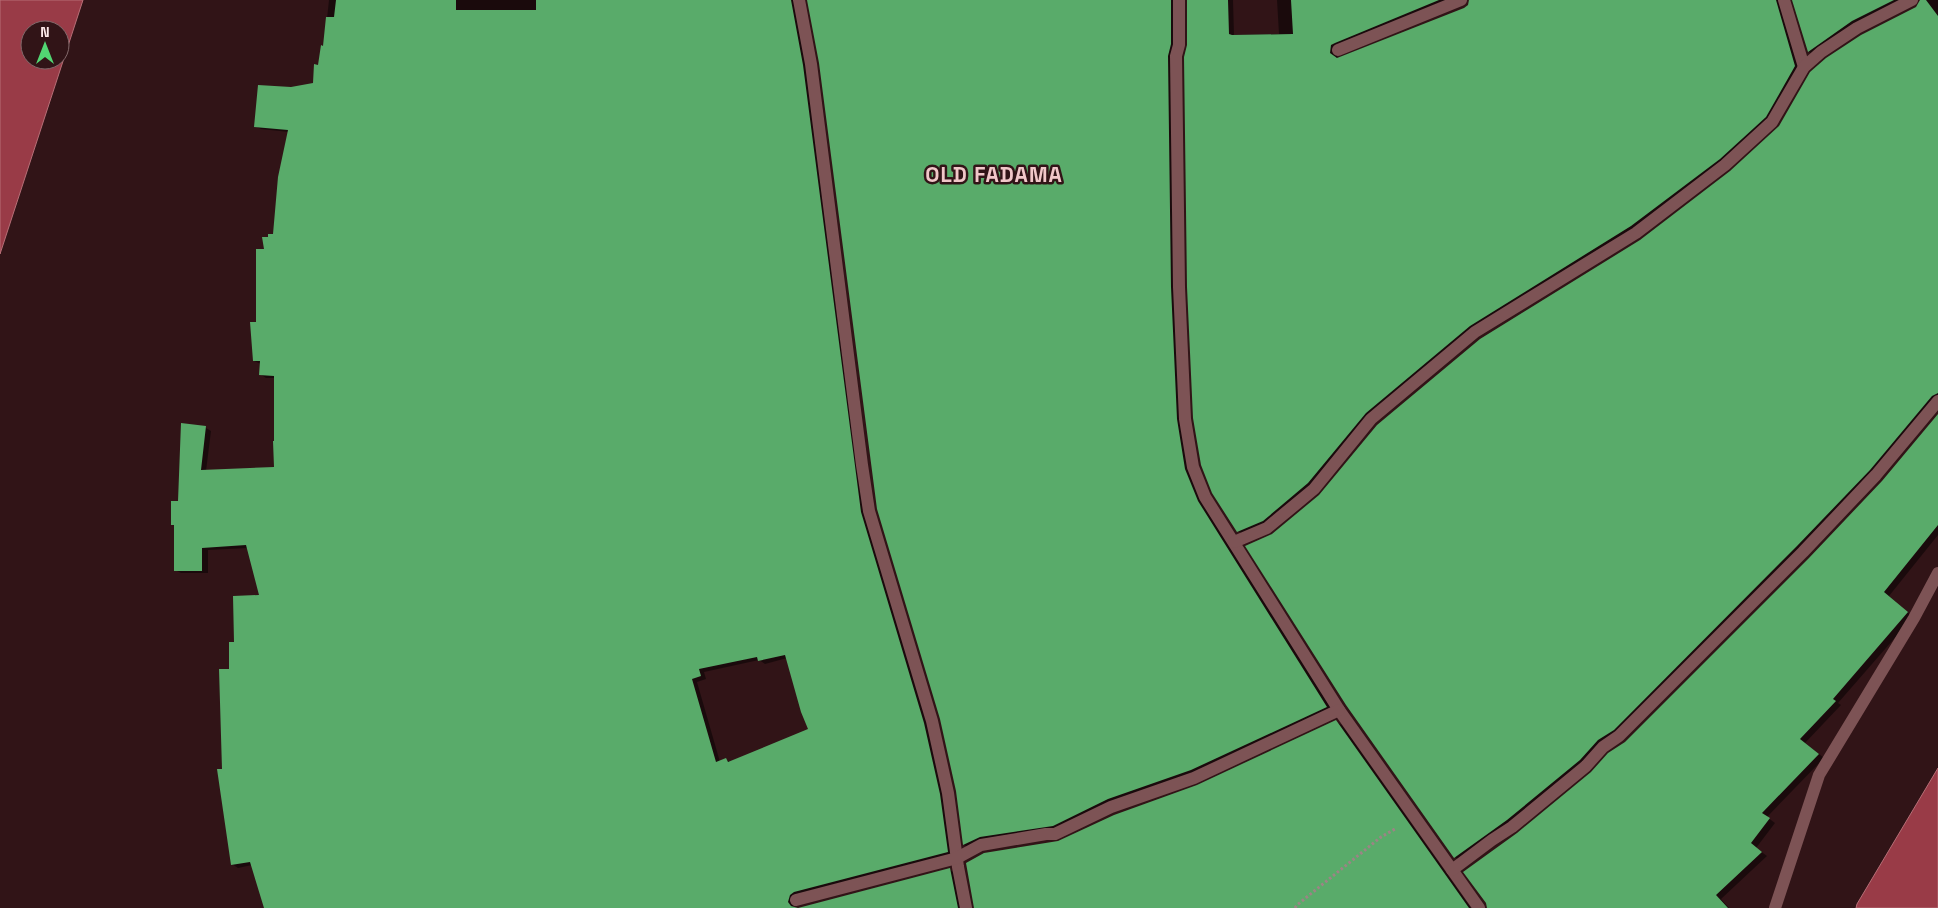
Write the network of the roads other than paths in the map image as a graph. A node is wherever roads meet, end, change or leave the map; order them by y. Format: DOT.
graph roads {
  1 [pos="798,0"];
  2 [pos="1179,0"];
  3 [pos="1461,0"];
  4 [pos="1784,0"];
  5 [pos="1912,0"];
  6 [pos="1338,50"];
  7 [pos="1804,68"];
  8 [pos="1938,401"];
  9 [pos="1234,542"];
  10 [pos="1938,573"];
  11 [pos="1339,710"];
  12 [pos="957,858"];
  13 [pos="1452,870"];
  14 [pos="796,900"];
  15 [pos="966,908"];
  16 [pos="1480,908"];
  17 [pos="1774,908"];
  1 -- 12 [label="street"];
  2 -- 9 [label="street"];
  3 -- 6 [label="street"];
  4 -- 7 [label="street"];
  5 -- 7 [label="street"];
  7 -- 9 [label="street"];
  8 -- 13 [label="street"];
  9 -- 11 [label="street"];
  10 -- 17 [label="street"];
  11 -- 12 [label="street"];
  11 -- 13 [label="street"];
  12 -- 14 [label="street"];
  12 -- 15 [label="street"];
  13 -- 16 [label="street"];
}
